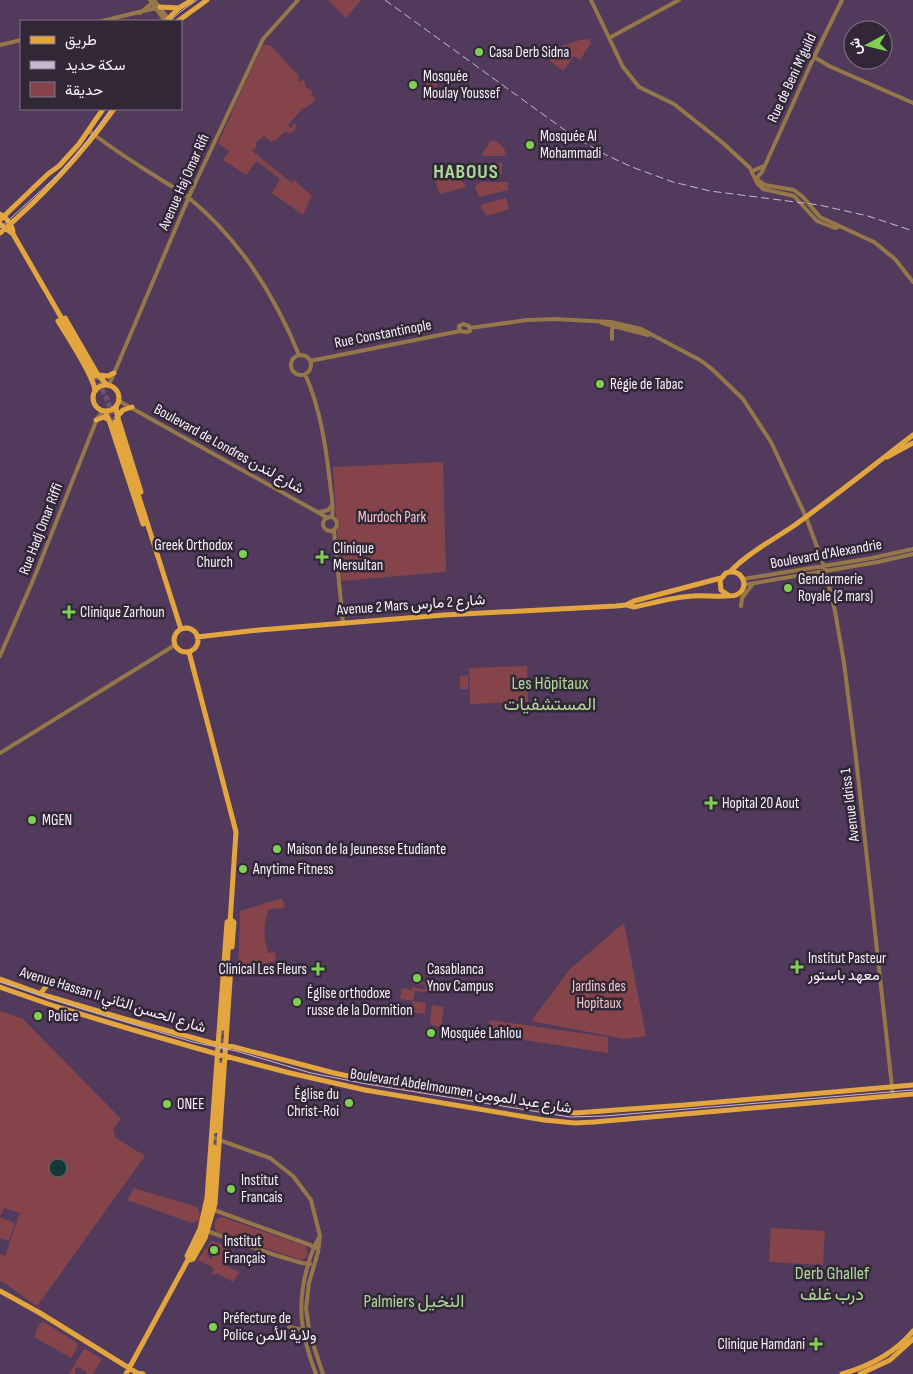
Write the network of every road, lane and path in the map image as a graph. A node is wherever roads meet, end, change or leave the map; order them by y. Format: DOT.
graph roads {
  1 [pos="192,0"];
  2 [pos="207,0"];
  3 [pos="298,0"];
  4 [pos="591,0"];
  5 [pos="678,0"];
  6 [pos="842,0"];
  7 [pos="153,1"];
  8 [pos="158,8"];
  9 [pos="179,8"];
  10 [pos="140,13"];
  11 [pos="107,20"];
  12 [pos="166,20"];
  13 [pos="168,20"];
  14 [pos="179,20"];
  15 [pos="609,38"];
  16 [pos="20,40"];
  17 [pos="0,45"];
  18 [pos="814,57"];
  19 [pos="913,103"];
  20 [pos="102,110"];
  21 [pos="113,110"];
  22 [pos="88,130"];
  23 [pos="94,135"];
  24 [pos="764,166"];
  25 [pos="752,171"];
  26 [pos="756,179"];
  27 [pos="188,197"];
  28 [pos="1,217"];
  29 [pos="10,223"];
  30 [pos="0,224"];
  31 [pos="5,229"];
  32 [pos="0,233"];
  33 [pos="13,234"];
  34 [pos="39,282"];
  35 [pos="913,282"];
  36 [pos="600,322"];
  37 [pos="612,326"];
  38 [pos="470,328"];
  39 [pos="460,330"];
  40 [pos="634,330"];
  41 [pos="612,339"];
  42 [pos="299,355"];
  43 [pos="310,361"];
  44 [pos="114,373"];
  45 [pos="305,374"];
  46 [pos="97,376"];
  47 [pos="108,385"];
  48 [pos="95,391"];
  49 [pos="118,404"];
  50 [pos="132,407"];
  51 [pos="104,411"];
  52 [pos="96,420"];
  53 [pos="114,420"];
  54 [pos="913,435"];
  55 [pos="913,442"];
  56 [pos="884,458"];
  57 [pos="332,505"];
  58 [pos="320,512"];
  59 [pos="806,517"];
  60 [pos="330,518"];
  61 [pos="334,531"];
  62 [pos="913,549"];
  63 [pos="754,553"];
  64 [pos="913,554"];
  65 [pos="824,566"];
  66 [pos="826,571"];
  67 [pos="730,572"];
  68 [pos="737,573"];
  69 [pos="721,578"];
  70 [pos="743,582"];
  71 [pos="754,584"];
  72 [pos="728,596"];
  73 [pos="626,605"];
  74 [pos="741,606"];
  75 [pos="343,623"];
  76 [pos="181,630"];
  77 [pos="197,637"];
  78 [pos="175,645"];
  79 [pos="189,652"];
  80 [pos="0,656"];
  81 [pos="0,753"];
  82 [pos="231,920"];
  83 [pos="0,979"];
  84 [pos="47,985"];
  85 [pos="0,987"];
  86 [pos="41,993"];
  87 [pos="223,1028"];
  88 [pos="218,1045"];
  89 [pos="226,1046"];
  90 [pos="218,1054"];
  91 [pos="225,1056"];
  92 [pos="220,1066"];
  93 [pos="913,1085"];
  94 [pos="892,1087"];
  95 [pos="913,1094"];
  96 [pos="893,1096"];
  97 [pos="678,1098"];
  98 [pos="673,1106"];
  99 [pos="215,1131"];
  100 [pos="211,1138"];
  101 [pos="219,1140"];
  102 [pos="214,1147"];
  103 [pos="214,1210"];
  104 [pos="207,1231"];
  105 [pos="320,1236"];
  106 [pos="314,1247"];
  107 [pos="318,1252"];
  108 [pos="189,1260"];
  109 [pos="315,1262"];
  110 [pos="308,1265"];
  111 [pos="0,1291"];
  112 [pos="289,1327"];
  113 [pos="303,1330"];
  114 [pos="913,1331"];
  115 [pos="913,1340"];
  116 [pos="129,1368"];
  117 [pos="126,1374"];
  118 [pos="139,1374"];
  119 [pos="316,1374"];
  120 [pos="322,1374"];
  121 [pos="842,1374"];
  122 [pos="860,1374"];
  1 -- 9 [label="main road"];
  2 -- 14 [label="main road"];
  3 -- 27 [label="street, Avenue Haj Omar Rifi"];
  4 -- 15 [label="street"];
  5 -- 15 [label="street"];
  6 -- 18 [label="street, Rue de Beni M'guild"];
  7 -- 8 [label="street"];
  7 -- 10 [label="street"];
  8 -- 9 [label="main road"];
  8 -- 10 [label="street"];
  8 -- 12 [label="street"];
  9 -- 13 [label="main road"];
  10 -- 11 [label="street"];
  15 -- 25 [label="street"];
  16 -- 17 [label="street"];
  18 -- 19 [label="street"];
  18 -- 24 [label="street, Rue de Beni M'guild"];
  20 -- 22 [label="main road"];
  21 -- 23 [label="main road"];
  22 -- 23 [label="street"];
  22 -- 28 [label="main road"];
  23 -- 27 [label="street"];
  23 -- 29 [label="main road"];
  24 -- 25 [label="street"];
  24 -- 26 [label="street, Rue de Beni M'guild"];
  25 -- 26 [label="street"];
  26 -- 35 [label="street"];
  27 -- 42 [label="street"];
  27 -- 44 [label="street, Avenue Haj Omar Rifi"];
  28 -- 29 [label="main road"];
  29 -- 31 [label="main road"];
  29 -- 33 [label="main road"];
  30 -- 31 [label="main road"];
  31 -- 32 [label="main road"];
  31 -- 33 [label="main road"];
  33 -- 34 [label="main road"];
  34 -- 46 [label="main road"];
  34 -- 48 [label="main road"];
  36 -- 37 [label="street"];
  36 -- 38 [label="street"];
  36 -- 40 [label="street"];
  37 -- 40 [label="street"];
  37 -- 41 [label="street"];
  38 -- 39 [label="street"];
  38 -- 39 [label="street"];
  39 -- 43 [label="street, Rue Constantinople"];
  40 -- 59 [label="street, Avenue Idriss 1"];
  42 -- 43 [label="street"];
  42 -- 45 [label="street"];
  43 -- 45 [label="street"];
  44 -- 46 [label="main road"];
  44 -- 47 [label="street, Avenue Haj Omar Rifi"];
  45 -- 57 [label="street"];
  46 -- 47 [label="main road"];
  47 -- 48 [label="main road"];
  47 -- 49 [label="main road"];
  48 -- 51 [label="main road"];
  49 -- 50 [label="street, Boulevard de Londres شارع لندن"];
  49 -- 51 [label="main road"];
  49 -- 53 [label="main road"];
  50 -- 53 [label="main road"];
  50 -- 58 [label="street, Boulevard de Londres شارع لندن"];
  51 -- 52 [label="street, Rue Hadj Omar Riffi"];
  51 -- 53 [label="main road"];
  52 -- 53 [label="main road"];
  52 -- 80 [label="street, Rue Hadj Omar Riffi"];
  53 -- 76 [label="main road"];
  54 -- 56 [label="main road"];
  55 -- 56 [label="main road"];
  56 -- 59 [label="main road"];
  57 -- 58 [label="street"];
  57 -- 60 [label="street"];
  58 -- 60 [label="street, Boulevard de Londres شارع لندن"];
  59 -- 63 [label="main road"];
  59 -- 65 [label="street, Avenue Idriss 1"];
  60 -- 61 [label="street"];
  60 -- 61 [label="street"];
  61 -- 75 [label="street"];
  62 -- 65 [label="street, Boulevard d'Alexandrie"];
  63 -- 67 [label="main road"];
  63 -- 68 [label="main road"];
  64 -- 66 [label="street, Boulevard d'Alexandrie"];
  65 -- 66 [label="street, Avenue Idriss 1"];
  65 -- 70 [label="street, Boulevard d'Alexandrie"];
  66 -- 71 [label="street, Boulevard d'Alexandrie"];
  66 -- 94 [label="street, Avenue Idriss 1"];
  67 -- 68 [label="main road"];
  67 -- 69 [label="main road"];
  68 -- 70 [label="main road"];
  69 -- 72 [label="main road"];
  69 -- 73 [label="main road, Avenue 2 Mars شارع 2 مارس"];
  70 -- 71 [label="street, Boulevard d'Alexandrie"];
  70 -- 72 [label="main road"];
  71 -- 74 [label="street"];
  72 -- 73 [label="main road, Avenue 2 Mars شارع 2 مارس"];
  73 -- 75 [label="main road, Avenue 2 Mars شارع 2 مارس"];
  75 -- 77 [label="main road, Avenue 2 Mars شارع 2 مارس"];
  76 -- 77 [label="main road"];
  76 -- 78 [label="main road"];
  77 -- 79 [label="main road"];
  78 -- 79 [label="main road"];
  78 -- 81 [label="street"];
  79 -- 82 [label="main road"];
  82 -- 87 [label="main road"];
  82 -- 88 [label="main road"];
  82 -- 89 [label="main road"];
  83 -- 86 [label="main road, Avenue Hassan II شارع الحسن الثاني"];
  84 -- 86 [label="main road"];
  85 -- 90 [label="main road, Avenue Hassan II شارع الحسن الثاني"];
  86 -- 88 [label="main road, Avenue Hassan II شارع الحسن الثاني"];
  88 -- 89 [label="main road, Boulevard Abdelmoumen شارع عبد المومن"];
  88 -- 90 [label="main road"];
  89 -- 91 [label="main road"];
  89 -- 98 [label="main road, Boulevard Abdelmoumen شارع عبد المومن"];
  90 -- 91 [label="main road, Boulevard Abdelmoumen شارع عبد المومن"];
  90 -- 100 [label="main road"];
  91 -- 96 [label="main road, Boulevard Abdelmoumen شارع عبد المومن"];
  91 -- 101 [label="main road"];
  92 -- 99 [label="main road"];
  93 -- 94 [label="main road, Boulevard Abdelmoumen شارع عبد المومن"];
  94 -- 96 [label="street, Avenue Idriss 1"];
  94 -- 98 [label="main road, Boulevard Abdelmoumen شارع عبد المومن"];
  95 -- 96 [label="main road, Boulevard Abdelmoumen شارع عبد المومن"];
  97 -- 98 [label="main road"];
  100 -- 101 [label="street"];
  100 -- 108 [label="main road"];
  101 -- 103 [label="main road"];
  101 -- 105 [label="street"];
  102 -- 108 [label="main road"];
  103 -- 104 [label="main road"];
  103 -- 106 [label="street"];
  104 -- 108 [label="main road"];
  104 -- 110 [label="street"];
  105 -- 106 [label="street"];
  105 -- 107 [label="street"];
  106 -- 107 [label="street"];
  106 -- 110 [label="street"];
  107 -- 109 [label="street"];
  108 -- 116 [label="main road"];
  109 -- 110 [label="street"];
  109 -- 120 [label="street"];
  110 -- 113 [label="street"];
  111 -- 116 [label="main road"];
  112 -- 113 [label="street"];
  113 -- 119 [label="street"];
  114 -- 121 [label="main road"];
  115 -- 122 [label="main road"];
  116 -- 117 [label="main road"];
  116 -- 118 [label="main road"];
}
